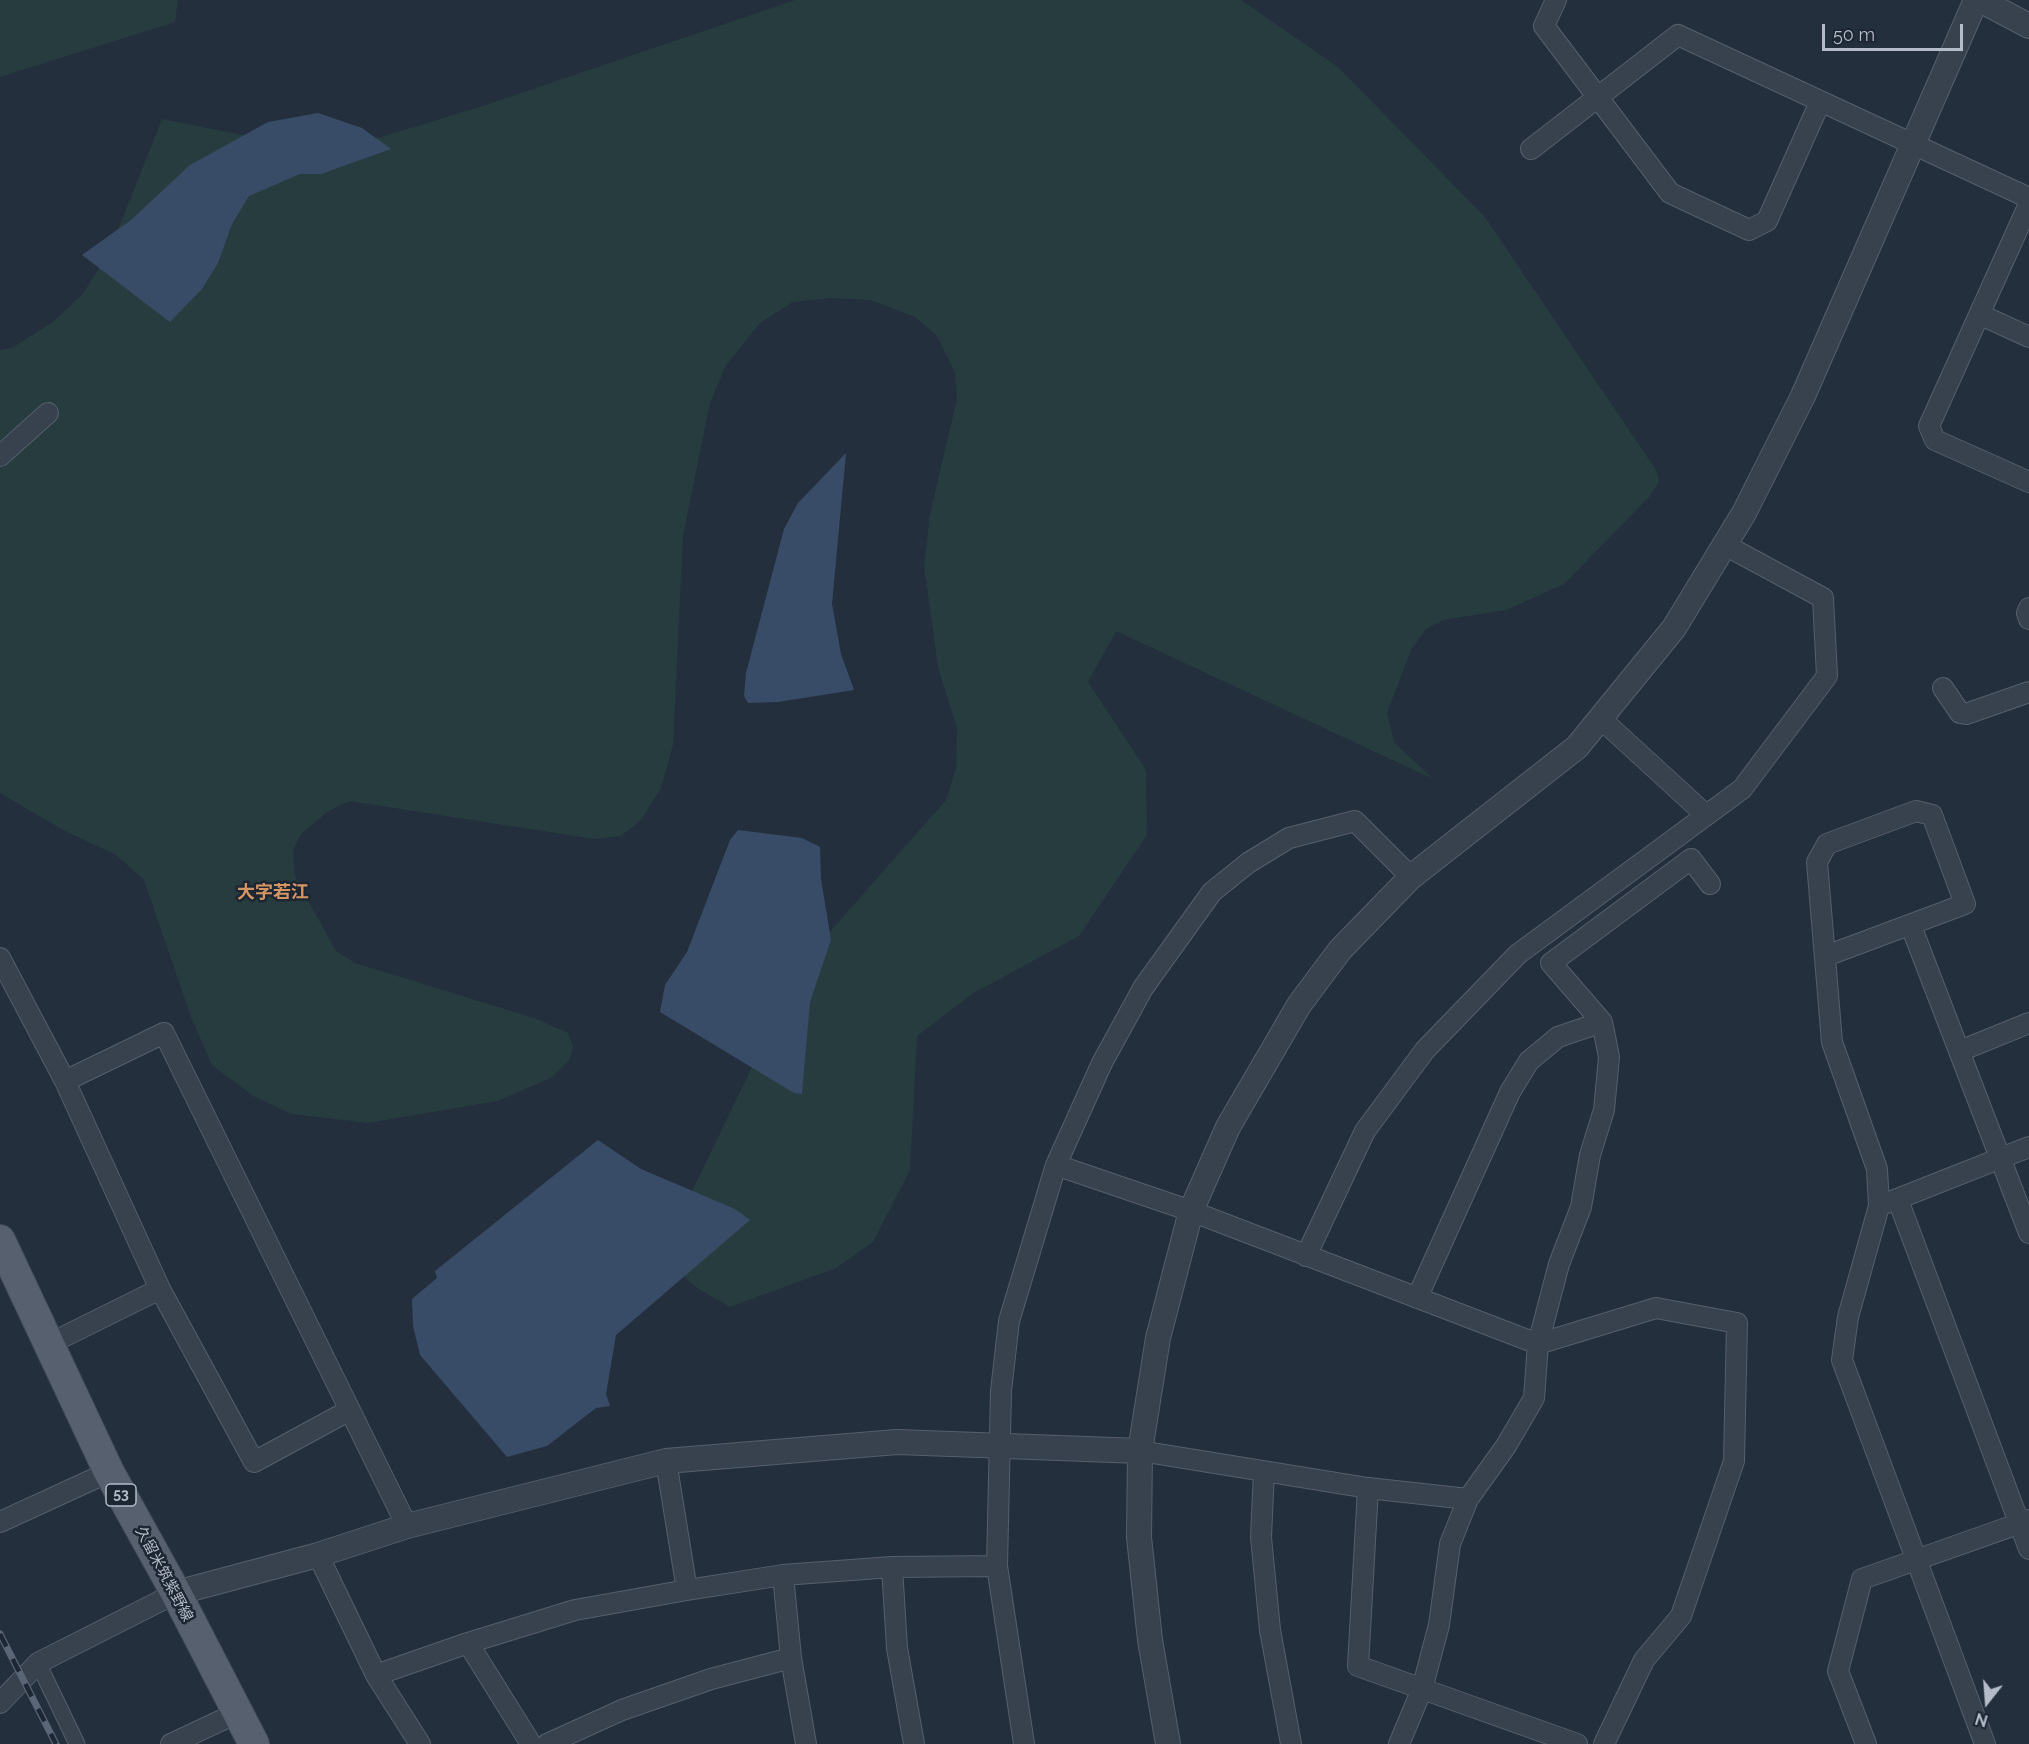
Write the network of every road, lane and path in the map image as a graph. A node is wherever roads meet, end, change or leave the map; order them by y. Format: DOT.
graph roads {
  1 [pos="1556,0"];
  2 [pos="1978,0"];
  3 [pos="2029,26"];
  4 [pos="1597,98"];
  5 [pos="1820,102"];
  6 [pos="1912,144"];
  7 [pos="1531,149"];
  8 [pos="2029,198"];
  9 [pos="2029,204"];
  10 [pos="1981,315"];
  11 [pos="2029,337"];
  12 [pos="48,413"];
  13 [pos="0,456"];
  14 [pos="2029,483"];
  15 [pos="1725,544"];
  16 [pos="2029,608"];
  17 [pos="2029,619"];
  18 [pos="1943,688"];
  19 [pos="2029,692"];
  20 [pos="1600,718"];
  21 [pos="1706,815"];
  22 [pos="1411,877"];
  23 [pos="1710,884"];
  24 [pos="1911,926"];
  25 [pos="1826,956"];
  26 [pos="0,958"];
  27 [pos="1602,1022"];
  28 [pos="2029,1023"];
  29 [pos="1960,1051"];
  30 [pos="65,1081"];
  31 [pos="2029,1147"];
  32 [pos="2002,1157"];
  33 [pos="1056,1165"];
  34 [pos="1888,1203"];
  35 [pos="1191,1211"];
  36 [pos="2029,1233"];
  37 [pos="0,1240"];
  38 [pos="1306,1256"];
  39 [pos="160,1289"];
  40 [pos="1417,1298"];
  41 [pos="51,1343"];
  42 [pos="1538,1344"];
  43 [pos="350,1410"];
  44 [pos="999,1444"];
  45 [pos="1140,1451"];
  46 [pos="666,1461"];
  47 [pos="109,1472"];
  48 [pos="1264,1472"];
  49 [pos="1368,1488"];
  50 [pos="1468,1499"];
  51 [pos="0,1522"];
  52 [pos="2024,1522"];
  53 [pos="407,1526"];
  54 [pos="2029,1549"];
  55 [pos="318,1555"];
  56 [pos="1916,1561"];
  57 [pos="997,1566"];
  58 [pos="892,1567"];
  59 [pos="783,1575"];
  60 [pos="687,1590"];
  61 [pos="176,1593"];
  62 [pos="468,1643"];
  63 [pos="791,1658"];
  64 [pos="38,1664"];
  65 [pos="376,1676"];
  66 [pos="1422,1689"];
  67 [pos="0,1703"];
  68 [pos="237,1713"];
  69 [pos="77,1744"];
  70 [pos="171,1744"];
  71 [pos="254,1744"];
  72 [pos="420,1744"];
  73 [pos="531,1744"];
  74 [pos="547,1744"];
  75 [pos="806,1744"];
  76 [pos="914,1744"];
  77 [pos="1023,1744"];
  78 [pos="1168,1744"];
  79 [pos="1291,1744"];
  80 [pos="1399,1744"];
  81 [pos="1577,1744"];
  82 [pos="1604,1744"];
  83 [pos="1866,1744"];
  84 [pos="1985,1744"];
  1 -- 4 [label="street"];
  2 -- 3 [label="street"];
  2 -- 6 [label="street"];
  4 -- 5 [label="street"];
  4 -- 5 [label="street"];
  4 -- 7 [label="street"];
  5 -- 6 [label="street"];
  6 -- 8 [label="street"];
  6 -- 15 [label="street"];
  9 -- 10 [label="street"];
  10 -- 11 [label="street"];
  10 -- 14 [label="street"];
  12 -- 13 [label="street"];
  15 -- 20 [label="street"];
  15 -- 21 [label="street"];
  16 -- 17 [label="street"];
  18 -- 19 [label="street"];
  20 -- 21 [label="street"];
  20 -- 22 [label="street"];
  21 -- 38 [label="street"];
  22 -- 33 [label="street"];
  22 -- 35 [label="street"];
  23 -- 27 [label="street"];
  24 -- 25 [label="street"];
  24 -- 25 [label="street"];
  24 -- 29 [label="street"];
  25 -- 34 [label="street"];
  26 -- 30 [label="street"];
  27 -- 40 [label="street"];
  27 -- 42 [label="street"];
  28 -- 29 [label="street"];
  29 -- 32 [label="street"];
  30 -- 39 [label="street"];
  30 -- 43 [label="street"];
  31 -- 32 [label="street"];
  32 -- 34 [label="street"];
  32 -- 36 [label="street"];
  33 -- 35 [label="street"];
  33 -- 44 [label="street"];
  34 -- 52 [label="street"];
  34 -- 56 [label="street"];
  35 -- 38 [label="street"];
  35 -- 45 [label="street"];
  37 -- 41 [label="main road, 久留米筑紫野線 / 53"];
  38 -- 40 [label="street"];
  39 -- 41 [label="street"];
  39 -- 43 [label="street"];
  40 -- 42 [label="street"];
  41 -- 47 [label="main road, 久留米筑紫野線 / 53"];
  42 -- 50 [label="street"];
  42 -- 82 [label="street"];
  43 -- 53 [label="street"];
  44 -- 45 [label="street"];
  44 -- 46 [label="street"];
  44 -- 57 [label="street"];
  45 -- 48 [label="street"];
  45 -- 78 [label="street"];
  46 -- 53 [label="street"];
  46 -- 60 [label="street"];
  47 -- 51 [label="street"];
  47 -- 61 [label="main road, 久留米筑紫野線 / 53"];
  48 -- 49 [label="street"];
  48 -- 79 [label="street"];
  49 -- 50 [label="street"];
  49 -- 66 [label="street"];
  50 -- 66 [label="street"];
  52 -- 54 [label="street"];
  52 -- 56 [label="street"];
  53 -- 55 [label="street"];
  55 -- 61 [label="street"];
  55 -- 65 [label="street"];
  56 -- 83 [label="street"];
  56 -- 84 [label="street"];
  57 -- 58 [label="street"];
  57 -- 77 [label="street"];
  58 -- 59 [label="street"];
  58 -- 76 [label="street"];
  59 -- 60 [label="street"];
  59 -- 63 [label="street"];
  60 -- 62 [label="street"];
  61 -- 64 [label="street"];
  61 -- 68 [label="main road, 久留米筑紫野線 / 53"];
  62 -- 65 [label="street"];
  62 -- 73 [label="street"];
  63 -- 74 [label="street"];
  63 -- 75 [label="street"];
  64 -- 67 [label="street"];
  64 -- 69 [label="street"];
  65 -- 72 [label="street"];
  66 -- 80 [label="street"];
  66 -- 81 [label="street"];
  68 -- 70 [label="street"];
  68 -- 71 [label="main road, 久留米筑紫野線 / 53"];
}
